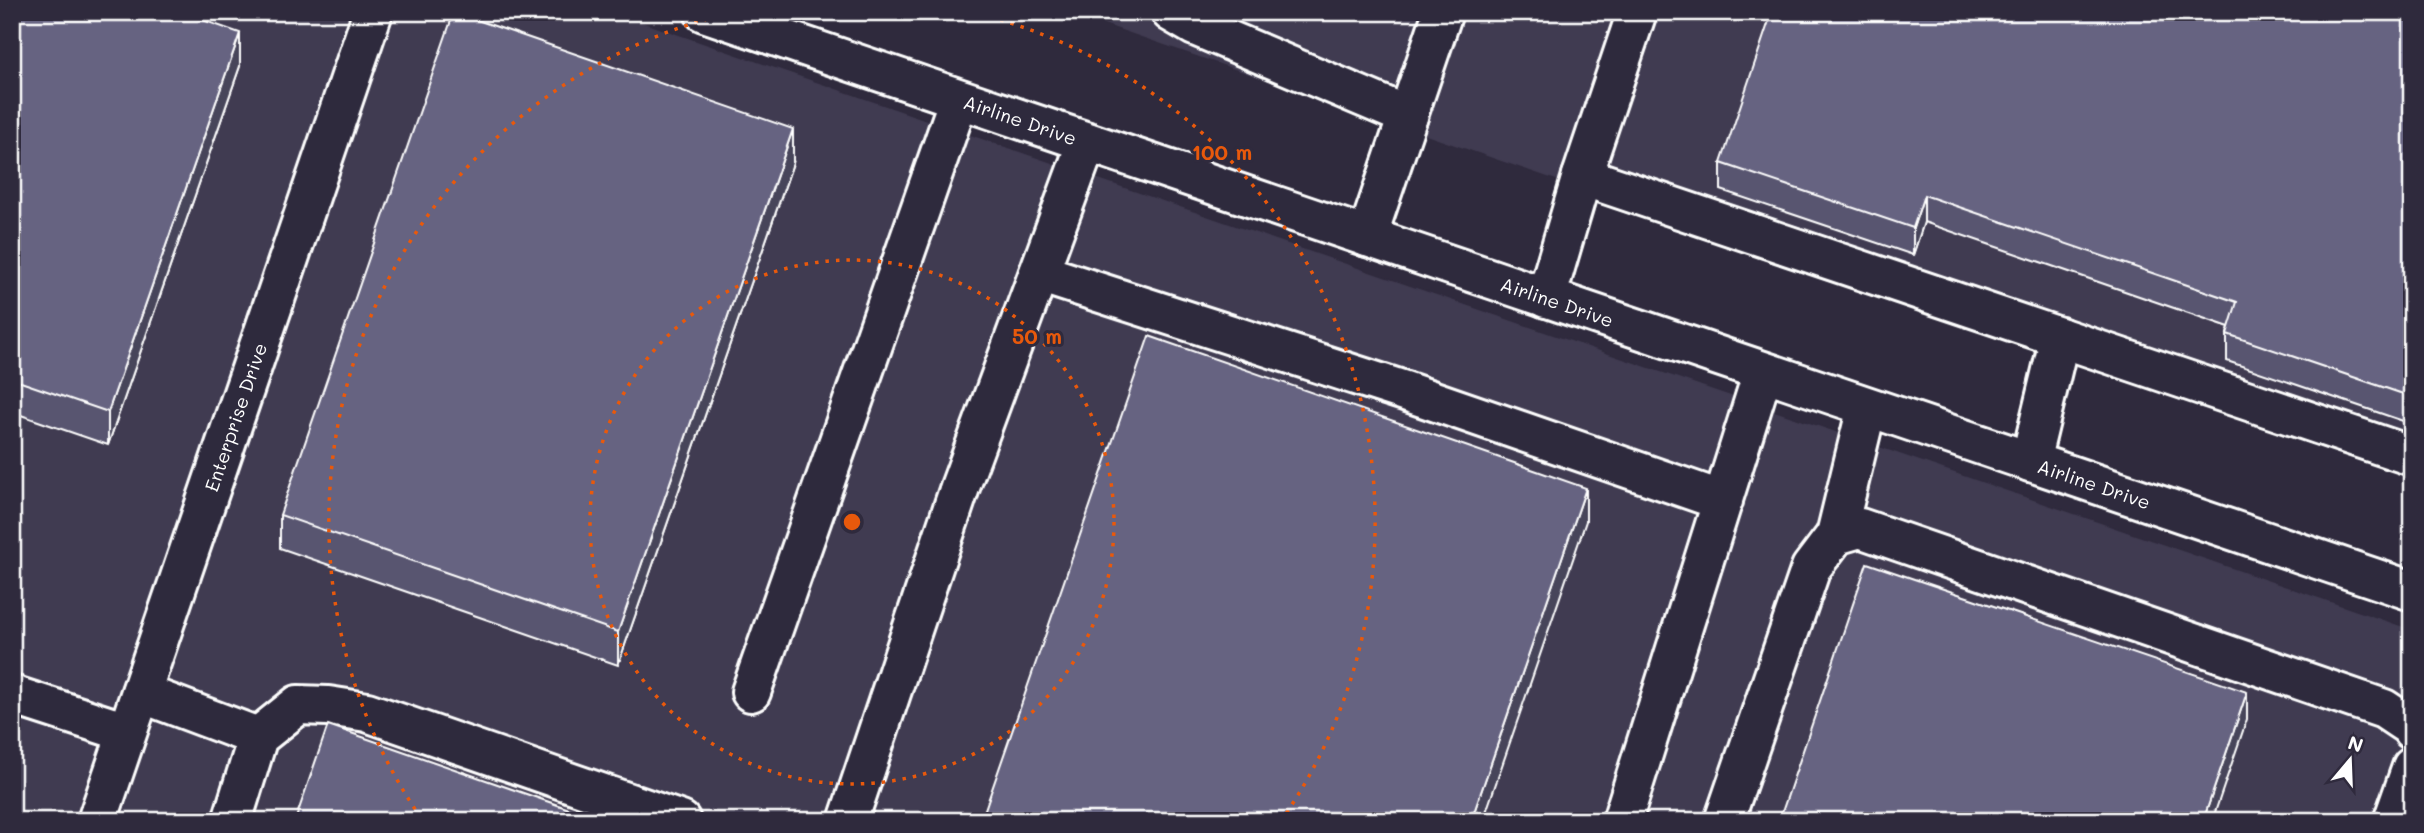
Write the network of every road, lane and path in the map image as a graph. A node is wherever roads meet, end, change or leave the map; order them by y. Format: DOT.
graph roads {
  1 [pos="373,12"];
  2 [pos="704,12"];
  3 [pos="1171,12"];
  4 [pos="1443,12"];
  5 [pos="1637,12"];
  6 [pos="959,99"];
  7 [pos="1408,116"];
  8 [pos="1087,142"];
  9 [pos="1583,176"];
  10 [pos="1367,237"];
  11 [pos="1039,273"];
  12 [pos="1546,298"];
  13 [pos="2060,337"];
  14 [pos="1763,372"];
  15 [pos="1867,407"];
  16 [pos="2412,456"];
  17 [pos="2030,462"];
  18 [pos="1723,501"];
  19 [pos="1836,535"];
  20 [pos="2412,591"];
  21 [pos="751,692"];
  22 [pos="141,693"];
  23 [pos="12,695"];
  24 [pos="2412,730"];
  25 [pos="126,732"];
  26 [pos="258,737"];
  27 [pos="2412,766"];
  28 [pos="97,821"];
  29 [pos="232,821"];
  30 [pos="681,821"];
  31 [pos="848,821"];
  32 [pos="1622,821"];
  33 [pos="1724,821"];
  34 [pos="2393,821"];
  1 -- 22 [label="street, Enterprise Drive"];
  2 -- 6 [label="street, Airline Drive"];
  3 -- 7 [label="street"];
  4 -- 7 [label="street"];
  5 -- 9 [label="street"];
  6 -- 8 [label="street, Airline Drive"];
  6 -- 21 [label="street"];
  7 -- 10 [label="street"];
  8 -- 10 [label="street, Airline Drive"];
  8 -- 11 [label="street"];
  9 -- 12 [label="street"];
  9 -- 13 [label="street"];
  10 -- 12 [label="street, Airline Drive"];
  11 -- 18 [label="street"];
  11 -- 31 [label="street"];
  12 -- 14 [label="street, Airline Drive"];
  13 -- 16 [label="street"];
  13 -- 17 [label="street"];
  14 -- 15 [label="street, Airline Drive"];
  14 -- 18 [label="street"];
  15 -- 17 [label="street, Airline Drive"];
  15 -- 19 [label="street"];
  17 -- 20 [label="street, Airline Drive"];
  18 -- 32 [label="street"];
  19 -- 24 [label="street"];
  19 -- 33 [label="street"];
  22 -- 25 [label="street, Enterprise Drive"];
  22 -- 26 [label="street"];
  23 -- 25 [label="street"];
  25 -- 28 [label="street, Enterprise Drive"];
  26 -- 29 [label="street"];
  26 -- 30 [label="street"];
  27 -- 34 [label="street"];
}
